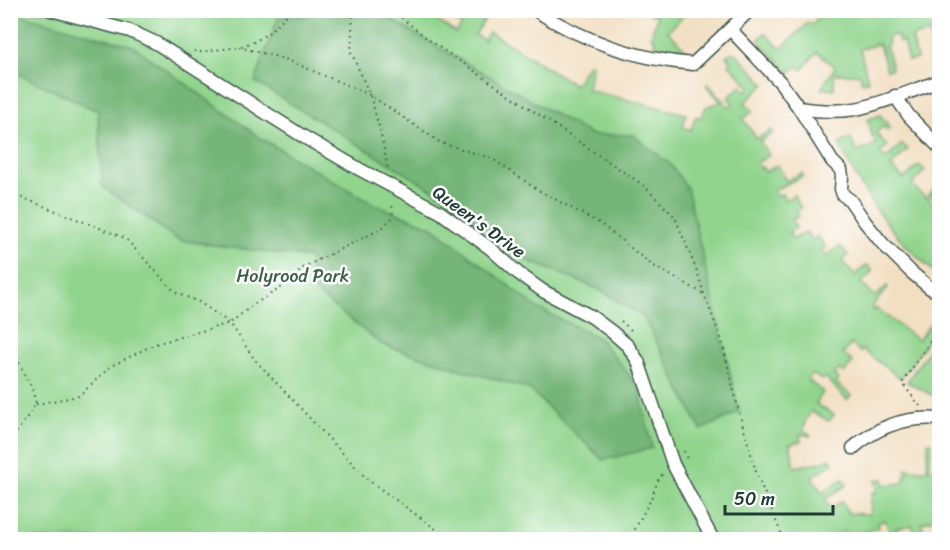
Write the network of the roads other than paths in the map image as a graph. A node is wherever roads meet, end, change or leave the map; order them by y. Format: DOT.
graph roads {
  1 [pos="51,10"];
  2 [pos="535,10"];
  3 [pos="750,10"];
  4 [pos="730,29"];
  5 [pos="939,81"];
  6 [pos="896,96"];
  7 [pos="799,108"];
  8 [pos="939,148"];
  9 [pos="939,293"];
  10 [pos="934,419"];
  11 [pos="853,448"];
  12 [pos="713,540"];
  1 -- 12 [label="street, Queen's Drive"];
  2 -- 4 [label="street"];
  3 -- 4 [label="street"];
  4 -- 7 [label="street"];
  5 -- 6 [label="street"];
  6 -- 7 [label="street"];
  6 -- 8 [label="street"];
  7 -- 9 [label="street"];
  10 -- 11 [label="street"];
}
